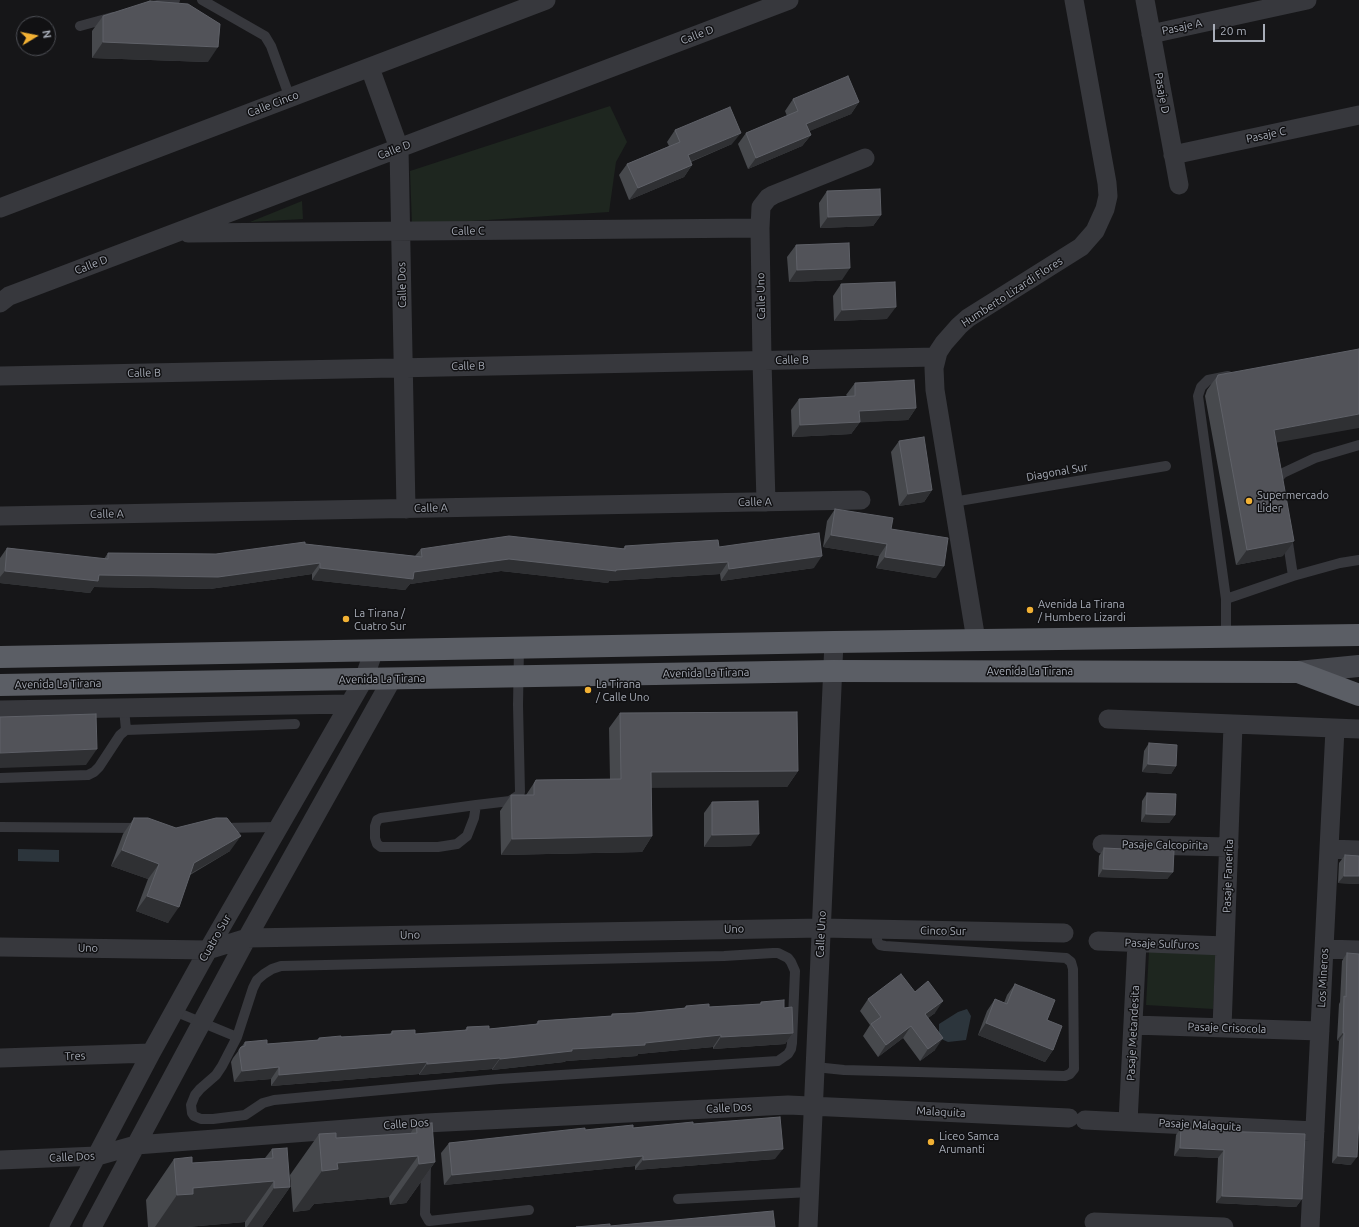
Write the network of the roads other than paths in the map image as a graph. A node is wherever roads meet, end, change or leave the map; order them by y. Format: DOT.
graph roads {
  1 [pos="175,0"];
  2 [pos="202,0"];
  3 [pos="546,0"];
  4 [pos="789,0"];
  5 [pos="1074,0"];
  6 [pos="1146,0"];
  7 [pos="1307,0"];
  8 [pos="146,8"];
  9 [pos="124,14"];
  10 [pos="80,26"];
  11 [pos="1151,34"];
  12 [pos="370,68"];
  13 [pos="290,98"];
  14 [pos="1359,115"];
  15 [pos="399,148"];
  16 [pos="1173,155"];
  17 [pos="864,158"];
  18 [pos="1179,185"];
  19 [pos="0,208"];
  20 [pos="760,228"];
  21 [pos="401,232"];
  22 [pos="175,233"];
  23 [pos="0,303"];
  24 [pos="936,357"];
  25 [pos="762,361"];
  26 [pos="403,368"];
  27 [pos="1238,374"];
  28 [pos="0,376"];
  29 [pos="1359,445"];
  30 [pos="1166,466"];
  31 [pos="1280,494"];
  32 [pos="861,500"];
  33 [pos="766,502"];
  34 [pos="953,502"];
  35 [pos="406,509"];
  36 [pos="0,516"];
  37 [pos="1285,524"];
  38 [pos="1359,560"];
  39 [pos="1293,576"];
  40 [pos="1226,599"];
  41 [pos="1359,635"];
  42 [pos="1226,636"];
  43 [pos="976,640"];
  44 [pos="834,642"];
  45 [pos="519,648"];
  46 [pos="374,650"];
  47 [pos="0,657"];
  48 [pos="1359,666"];
  49 [pos="833,671"];
  50 [pos="1298,672"];
  51 [pos="518,676"];
  52 [pos="364,679"];
  53 [pos="392,679"];
  54 [pos="0,685"];
  55 [pos="1359,695"];
  56 [pos="349,704"];
  57 [pos="124,708"];
  58 [pos="0,710"];
  59 [pos="1108,719"];
  60 [pos="295,724"];
  61 [pos="1233,725"];
  62 [pos="1335,729"];
  63 [pos="1359,729"];
  64 [pos="126,730"];
  65 [pos="0,778"];
  66 [pos="476,805"];
  67 [pos="0,827"];
  68 [pos="279,827"];
  69 [pos="150,828"];
  70 [pos="214,828"];
  71 [pos="1102,844"];
  72 [pos="1229,847"];
  73 [pos="1329,850"];
  74 [pos="1359,850"];
  75 [pos="822,928"];
  76 [pos="877,929"];
  77 [pos="1064,933"];
  78 [pos="247,938"];
  79 [pos="1098,941"];
  80 [pos="1137,943"];
  81 [pos="1225,946"];
  82 [pos="0,947"];
  83 [pos="1324,949"];
  84 [pos="208,950"];
  85 [pos="1359,950"];
  86 [pos="174,1011"];
  87 [pos="201,1022"];
  88 [pos="1133,1025"];
  89 [pos="1222,1028"];
  90 [pos="1320,1031"];
  91 [pos="237,1037"];
  92 [pos="151,1053"];
  93 [pos="0,1058"];
  94 [pos="815,1067"];
  95 [pos="813,1106"];
  96 [pos="1077,1119"];
  97 [pos="1128,1122"];
  98 [pos="1315,1130"];
  99 [pos="136,1145"];
  100 [pos="426,1153"];
  101 [pos="97,1156"];
  102 [pos="0,1160"];
  103 [pos="810,1192"];
  104 [pos="678,1199"];
  105 [pos="529,1210"];
  106 [pos="1094,1222"];
  107 [pos="59,1227"];
  108 [pos="92,1227"];
  109 [pos="808,1227"];
  110 [pos="1224,1227"];
  111 [pos="1310,1227"];
  1 -- 8 [label="lane"];
  2 -- 13 [label="lane"];
  3 -- 12 [label="street, Calle Cinco"];
  4 -- 15 [label="street, Calle D"];
  5 -- 24 [label="street, Humberto Lizardi Flores"];
  6 -- 11 [label="street, Pasaje D"];
  7 -- 11 [label="street, Pasaje A"];
  9 -- 10 [label="lane"];
  11 -- 16 [label="street, Pasaje D"];
  12 -- 13 [label="street, Calle Cinco"];
  12 -- 15 [label="street, Calle Dos"];
  13 -- 19 [label="street, Calle Cinco"];
  14 -- 16 [label="street, Pasaje C"];
  15 -- 21 [label="street, Calle Dos"];
  15 -- 22 [label="street, Calle D"];
  16 -- 18 [label="street, Pasaje D"];
  17 -- 20 [label="street, Calle Uno"];
  20 -- 21 [label="street, Calle C"];
  20 -- 25 [label="street, Calle Uno"];
  21 -- 22 [label="street, Calle C"];
  21 -- 26 [label="street, Calle Dos"];
  22 -- 23 [label="street, Calle D"];
  24 -- 25 [label="street, Calle B"];
  24 -- 34 [label="street, Humberto Lizardi Flores"];
  25 -- 26 [label="street, Calle B"];
  25 -- 33 [label="street, Calle Uno"];
  26 -- 28 [label="street, Calle B"];
  26 -- 35 [label="street, Calle Dos"];
  27 -- 40 [label="lane"];
  29 -- 31 [label="lane"];
  30 -- 34 [label="lane, Diagonal Sur"];
  32 -- 33 [label="street, Calle A"];
  33 -- 35 [label="street, Calle A"];
  34 -- 43 [label="street, Humberto Lizardi Flores"];
  35 -- 36 [label="street, Calle A"];
  37 -- 39 [label="lane"];
  38 -- 39 [label="lane"];
  39 -- 40 [label="lane"];
  40 -- 42 [label="lane"];
  41 -- 42 [label="highway"];
  42 -- 43 [label="highway"];
  43 -- 44 [label="highway"];
  44 -- 45 [label="highway"];
  44 -- 49 [label="street, Calle Uno"];
  45 -- 46 [label="highway"];
  45 -- 51 [label="lane"];
  46 -- 47 [label="highway"];
  46 -- 52 [label="street, Cuatro Sur"];
  48 -- 50 [label="main road"];
  49 -- 50 [label="highway, Avenida La Tirana"];
  49 -- 51 [label="highway, Avenida La Tirana"];
  49 -- 75 [label="street, Calle Uno"];
  50 -- 55 [label="highway, Avenida La Tirana"];
  51 -- 53 [label="highway, Avenida La Tirana"];
  51 -- 66 [label="lane"];
  52 -- 53 [label="highway, Avenida La Tirana"];
  52 -- 54 [label="highway, Avenida La Tirana"];
  52 -- 56 [label="street, Cuatro Sur"];
  53 -- 78 [label="street"];
  56 -- 57 [label="street"];
  56 -- 68 [label="street, Cuatro Sur"];
  57 -- 58 [label="street"];
  57 -- 64 [label="lane"];
  59 -- 61 [label="street"];
  60 -- 64 [label="lane"];
  61 -- 62 [label="street"];
  61 -- 72 [label="street, Pasaje Fanerita"];
  62 -- 63 [label="street"];
  62 -- 73 [label="street, Los Mineros"];
  64 -- 65 [label="lane"];
  66 -- 66 [label="lane"];
  67 -- 69 [label="lane"];
  68 -- 70 [label="lane"];
  68 -- 84 [label="street, Cuatro Sur"];
  71 -- 72 [label="street, Pasaje Calcopirita"];
  72 -- 81 [label="street, Pasaje Fanerita"];
  73 -- 74 [label="street"];
  73 -- 83 [label="street, Los Mineros"];
  75 -- 76 [label="street, Cinco Sur"];
  75 -- 78 [label="street, Uno"];
  75 -- 94 [label="street, Calle Uno"];
  76 -- 77 [label="street, Cinco Sur"];
  76 -- 94 [label="lane"];
  78 -- 84 [label="street, Uno"];
  78 -- 87 [label="street"];
  79 -- 80 [label="street, Pasaje Sulfuros"];
  80 -- 81 [label="street, Pasaje Sulfuros"];
  80 -- 88 [label="street, Pasaje Metandesita"];
  81 -- 89 [label="street, Pasaje Fanerita"];
  82 -- 84 [label="street, Uno"];
  83 -- 85 [label="street"];
  83 -- 90 [label="street, Los Mineros"];
  84 -- 86 [label="street, Cuatro Sur"];
  86 -- 87 [label="lane"];
  86 -- 92 [label="street, Cuatro Sur"];
  87 -- 91 [label="lane"];
  87 -- 99 [label="street"];
  88 -- 89 [label="street, Pasaje Crisocola"];
  88 -- 97 [label="street, Pasaje Metandesita"];
  89 -- 90 [label="street, Pasaje Crisocola"];
  90 -- 98 [label="street, Los Mineros"];
  91 -- 91 [label="lane"];
  92 -- 93 [label="street, Tres"];
  92 -- 101 [label="street, Cuatro Sur"];
  94 -- 95 [label="street, Calle Uno"];
  95 -- 96 [label="street, Malaquita"];
  95 -- 99 [label="street, Calle Dos"];
  95 -- 103 [label="street, Calle Uno"];
  96 -- 97 [label="street, Pasaje Malaquita"];
  97 -- 98 [label="street, Pasaje Malaquita"];
  98 -- 111 [label="street, Los Mineros"];
  99 -- 101 [label="street, Calle Dos"];
  99 -- 108 [label="street"];
  100 -- 105 [label="lane"];
  101 -- 102 [label="street, Calle Dos"];
  101 -- 107 [label="street, Cuatro Sur"];
  103 -- 104 [label="lane"];
  103 -- 109 [label="street, Calle Uno"];
  106 -- 110 [label="street"];
}
